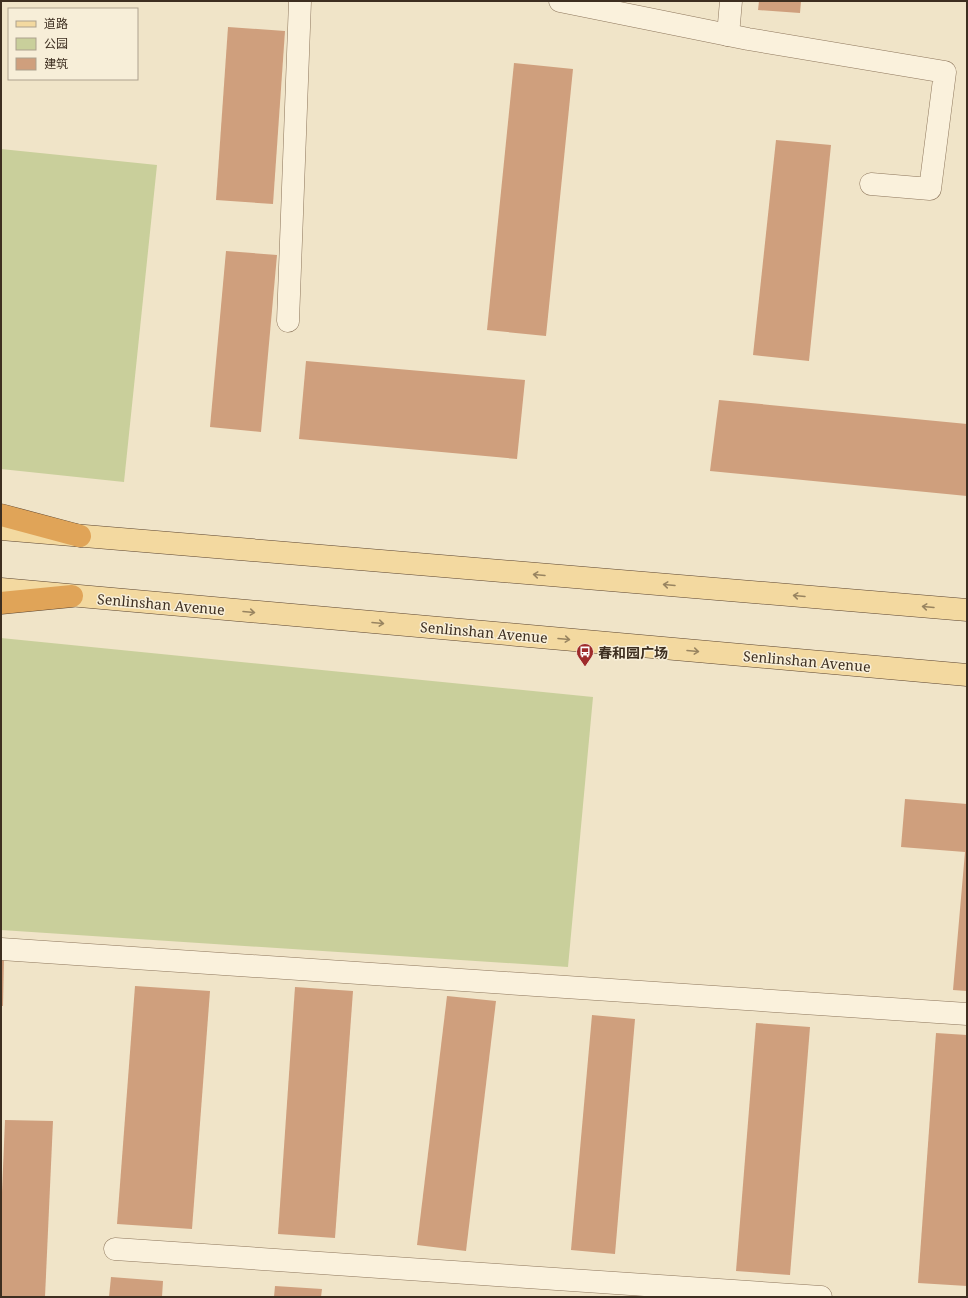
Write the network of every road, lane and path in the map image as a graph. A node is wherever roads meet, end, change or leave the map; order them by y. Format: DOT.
graph roads {
  1 [pos="300,1"];
  2 [pos="560,1"];
  3 [pos="731,1"];
  4 [pos="728,35"];
  5 [pos="871,184"];
  6 [pos="288,321"];
  7 [pos="1,515"];
  8 [pos="1,529"];
  9 [pos="80,536"];
  10 [pos="1,589"];
  11 [pos="72,596"];
  12 [pos="1,603"];
  13 [pos="967,610"];
  14 [pos="967,675"];
  15 [pos="1,949"];
  16 [pos="967,1014"];
  17 [pos="115,1249"];
  18 [pos="821,1297"];
  1 -- 6 [label="street"];
  2 -- 4 [label="street"];
  3 -- 4 [label="street"];
  4 -- 5 [label="street"];
  7 -- 9 [label="highway"];
  8 -- 9 [label="main road"];
  13 -- 9 [label="main road, one-way"];
  10 -- 11 [label="main road, Senlinshan Avenue"];
  11 -- 12 [label="highway"];
  11 -- 14 [label="main road, Senlinshan Avenue, one-way"];
  15 -- 16 [label="street"];
  17 -- 18 [label="street"];
}
